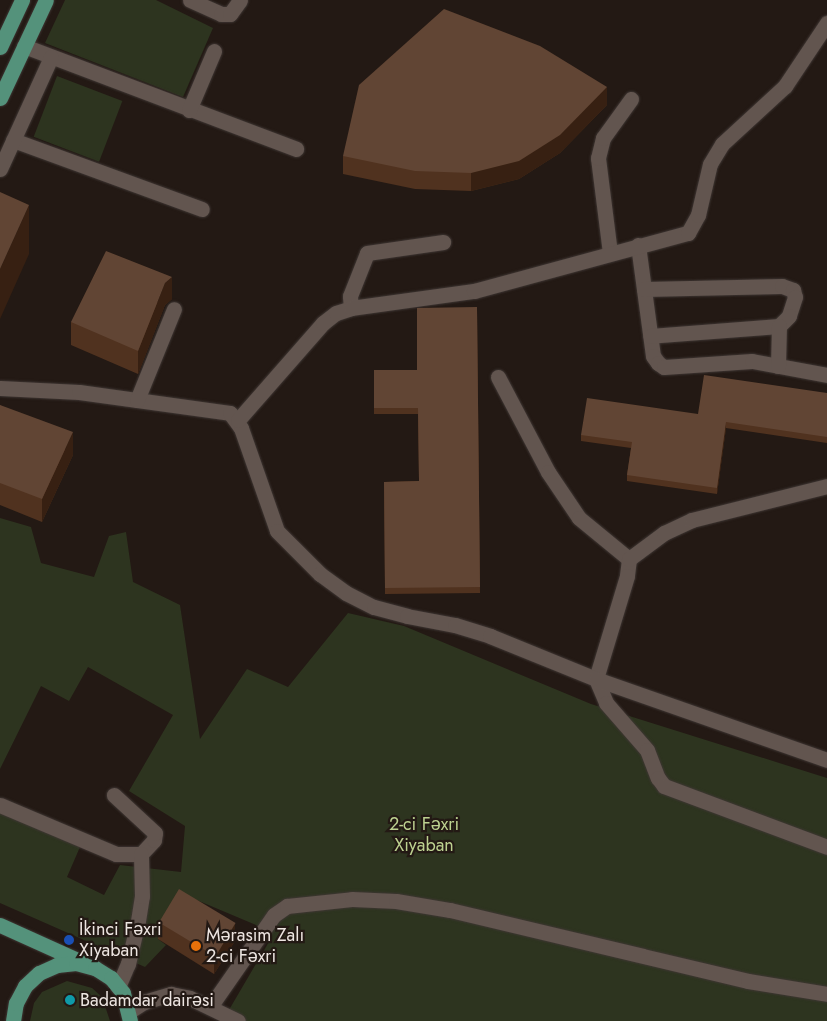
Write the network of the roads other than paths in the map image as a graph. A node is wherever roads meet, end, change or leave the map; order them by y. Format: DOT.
graph roads {
  1 [pos="22,0"];
  2 [pos="46,0"];
  3 [pos="190,0"];
  4 [pos="240,0"];
  5 [pos="827,23"];
  6 [pos="24,46"];
  7 [pos="0,47"];
  8 [pos="214,52"];
  9 [pos="51,57"];
  10 [pos="0,98"];
  11 [pos="631,99"];
  12 [pos="189,110"];
  13 [pos="13,140"];
  14 [pos="296,149"];
  15 [pos="0,169"];
  16 [pos="202,209"];
  17 [pos="443,242"];
  18 [pos="638,246"];
  19 [pos="610,253"];
  20 [pos="644,289"];
  21 [pos="351,308"];
  22 [pos="174,309"];
  23 [pos="779,326"];
  24 [pos="650,336"];
  25 [pos="778,366"];
  26 [pos="827,375"];
  27 [pos="498,377"];
  28 [pos="0,388"];
  29 [pos="137,400"];
  30 [pos="238,420"];
  31 [pos="827,486"];
  32 [pos="629,558"];
  33 [pos="596,678"];
  34 [pos="827,760"];
  35 [pos="114,794"];
  36 [pos="0,805"];
  37 [pos="827,847"];
  38 [pos="141,854"];
  39 [pos="2,926"];
  40 [pos="95,968"];
  41 [pos="118,987"];
  42 [pos="827,994"];
  43 [pos="210,1007"];
  44 [pos="130,1018"];
  45 [pos="14,1021"];
  46 [pos="238,1021"];
  1 -- 7 [label="main road"];
  2 -- 6 [label="main road"];
  3 -- 4 [label="lane"];
  5 -- 18 [label="lane"];
  6 -- 9 [label="lane"];
  6 -- 10 [label="main road"];
  8 -- 12 [label="lane"];
  9 -- 12 [label="lane"];
  9 -- 13 [label="lane"];
  11 -- 19 [label="lane"];
  12 -- 14 [label="lane"];
  13 -- 15 [label="lane"];
  13 -- 16 [label="lane"];
  17 -- 21 [label="lane"];
  18 -- 19 [label="lane"];
  18 -- 20 [label="lane"];
  19 -- 21 [label="lane"];
  20 -- 23 [label="lane"];
  20 -- 24 [label="lane"];
  21 -- 30 [label="lane"];
  22 -- 29 [label="lane"];
  23 -- 24 [label="lane"];
  23 -- 25 [label="lane"];
  24 -- 25 [label="lane"];
  25 -- 26 [label="lane"];
  27 -- 32 [label="lane"];
  28 -- 29 [label="lane"];
  29 -- 30 [label="lane"];
  30 -- 33 [label="lane"];
  31 -- 32 [label="lane"];
  32 -- 33 [label="lane"];
  33 -- 34 [label="lane"];
  33 -- 37 [label="lane"];
  35 -- 38 [label="lane"];
  36 -- 38 [label="lane"];
  38 -- 41 [label="lane"];
  39 -- 40 [label="main road"];
  40 -- 41 [label="main road"];
  40 -- 45 [label="main road"];
  41 -- 44 [label="main road"];
  42 -- 43 [label="lane"];
  43 -- 44 [label="lane"];
  43 -- 46 [label="lane"];
}
